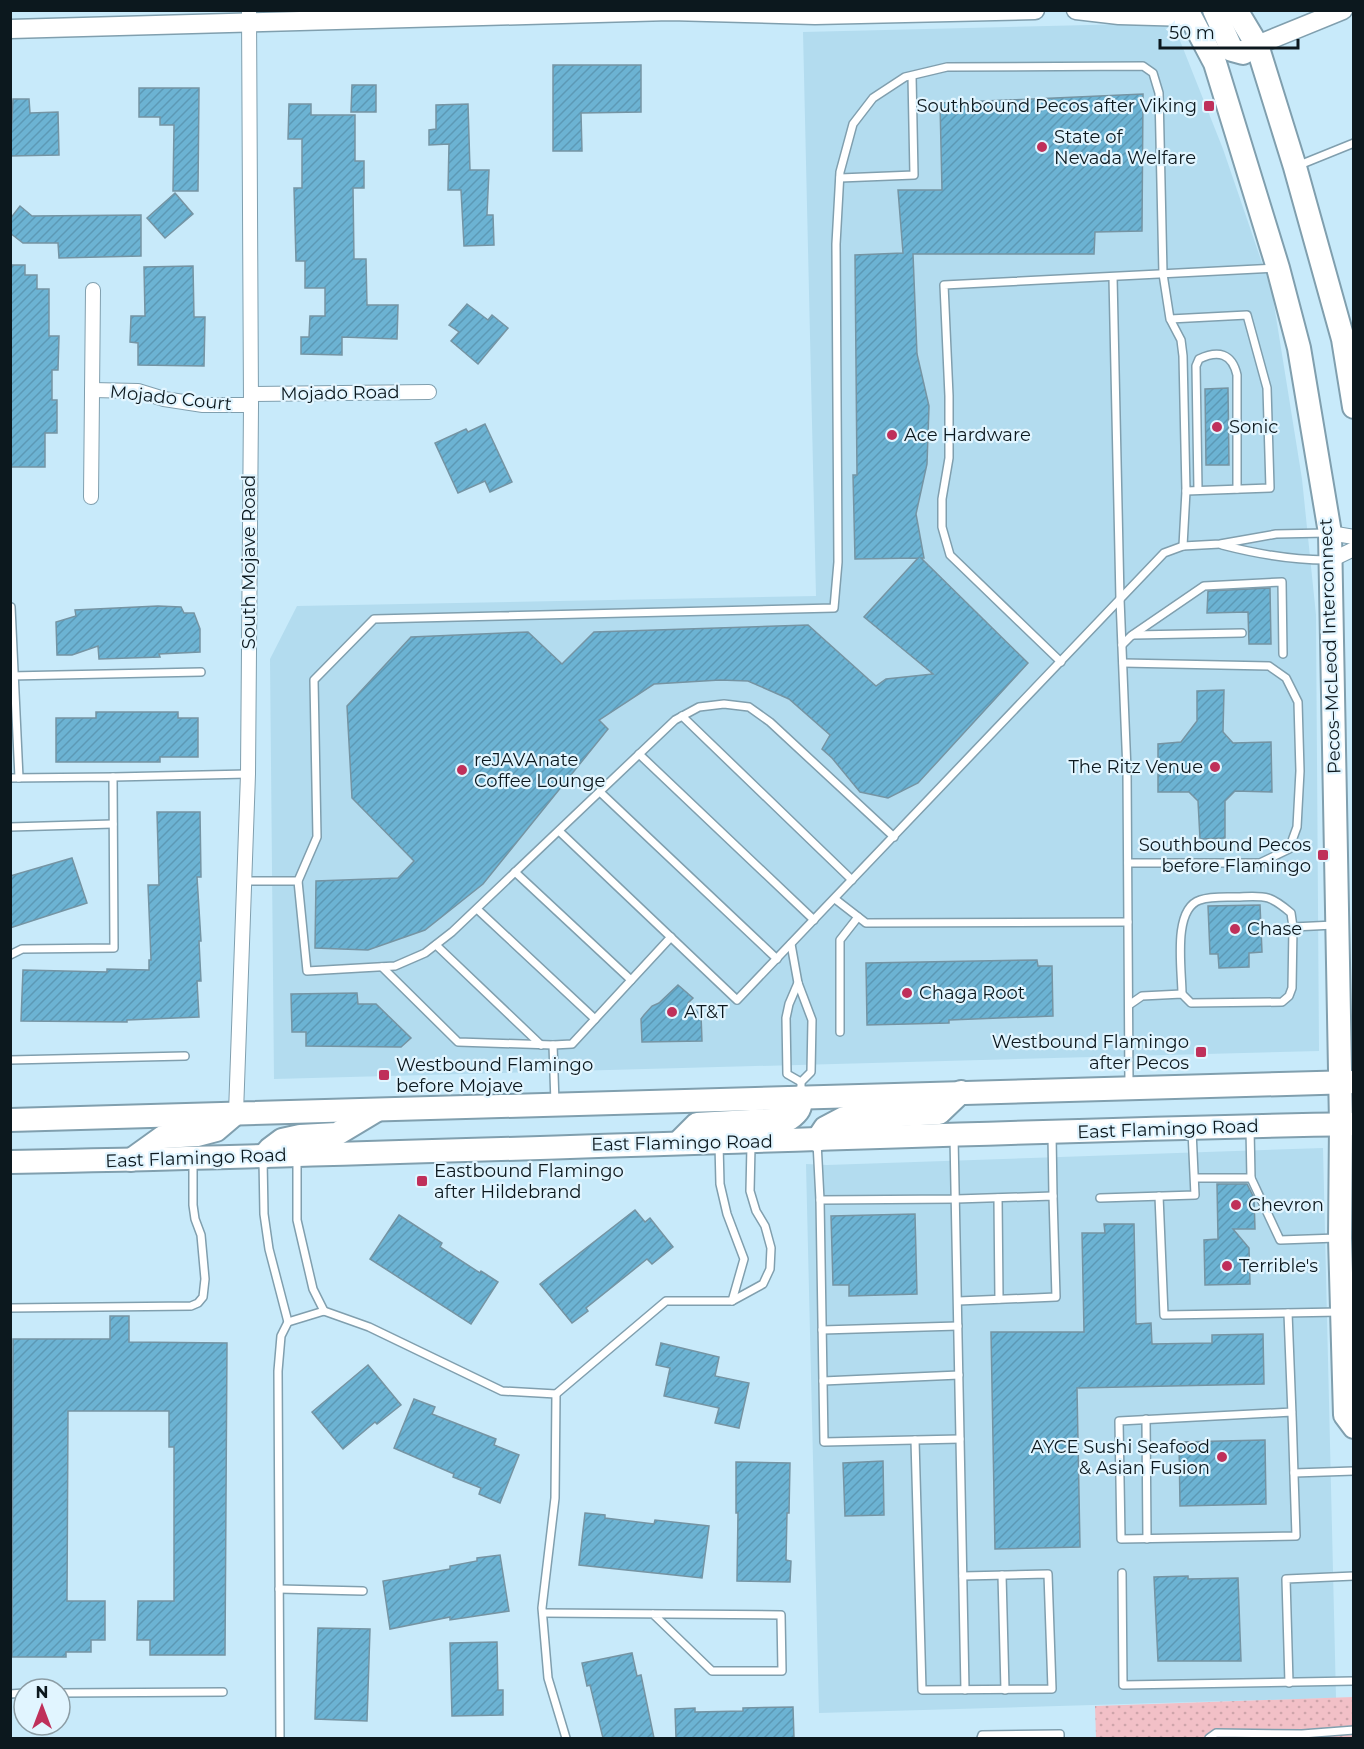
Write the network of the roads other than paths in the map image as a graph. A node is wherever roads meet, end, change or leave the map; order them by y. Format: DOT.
graph roads {
  1 [pos="1035,10"];
  2 [pos="1076,10"];
  3 [pos="1214,10"];
  4 [pos="1236,10"];
  5 [pos="1343,10"];
  6 [pos="549,12"];
  7 [pos="776,12"];
  8 [pos="1189,14"];
  9 [pos="249,16"];
  10 [pos="10,29"];
  11 [pos="1257,45"];
  12 [pos="912,76"];
  13 [pos="1353,143"];
  14 [pos="1295,167"];
  15 [pos="840,178"];
  16 [pos="1278,268"];
  17 [pos="1163,274"];
  18 [pos="1113,277"];
  19 [pos="93,290"];
  20 [pos="1170,319"];
  21 [pos="92,390"];
  22 [pos="429,392"];
  23 [pos="251,399"];
  24 [pos="1353,407"];
  25 [pos="1238,489"];
  26 [pos="1198,490"];
  27 [pos="1185,491"];
  28 [pos="91,497"];
  29 [pos="1330,533"];
  30 [pos="1353,537"];
  31 [pos="1220,544"];
  32 [pos="1183,546"];
  33 [pos="1353,549"];
  34 [pos="1331,560"];
  35 [pos="1120,599"];
  36 [pos="11,607"];
  37 [pos="1242,633"];
  38 [pos="1131,636"];
  39 [pos="1122,645"];
  40 [pos="1283,654"];
  41 [pos="1061,662"];
  42 [pos="1123,663"];
  43 [pos="201,672"];
  44 [pos="13,676"];
  45 [pos="681,716"];
  46 [pos="639,754"];
  47 [pos="248,774"];
  48 [pos="113,777"];
  49 [pos="14,778"];
  50 [pos="600,792"];
  51 [pos="113,824"];
  52 [pos="10,827"];
  53 [pos="559,831"];
  54 [pos="894,837"];
  55 [pos="1128,863"];
  56 [pos="515,872"];
  57 [pos="852,880"];
  58 [pos="245,881"];
  59 [pos="298,881"];
  60 [pos="835,899"];
  61 [pos="477,909"];
  62 [pos="858,917"];
  63 [pos="814,920"];
  64 [pos="1128,922"];
  65 [pos="1336,925"];
  66 [pos="1293,927"];
  67 [pos="670,937"];
  68 [pos="791,944"];
  69 [pos="436,945"];
  70 [pos="10,955"];
  71 [pos="777,959"];
  72 [pos="382,967"];
  73 [pos="631,980"];
  74 [pos="798,983"];
  75 [pos="1182,994"];
  76 [pos="1129,1005"];
  77 [pos="595,1019"];
  78 [pos="840,1032"];
  79 [pos="541,1045"];
  80 [pos="553,1045"];
  81 [pos="185,1056"];
  82 [pos="10,1060"];
  83 [pos="1347,1082"];
  84 [pos="1129,1088"];
  85 [pos="801,1089"];
  86 [pos="961,1092"];
  87 [pos="555,1104"];
  88 [pos="379,1109"];
  89 [pos="236,1113"];
  90 [pos="10,1120"];
  91 [pos="1347,1124"];
  92 [pos="1250,1126"];
  93 [pos="1192,1128"];
  94 [pos="1052,1133"];
  95 [pos="954,1135"];
  96 [pos="817,1140"];
  97 [pos="751,1142"];
  98 [pos="678,1143"];
  99 [pos="719,1143"];
  100 [pos="297,1155"];
  101 [pos="263,1157"];
  102 [pos="193,1159"];
  103 [pos="131,1160"];
  104 [pos="10,1162"];
  105 [pos="1194,1178"];
  106 [pos="1251,1178"];
  107 [pos="1053,1196"];
  108 [pos="1159,1196"];
  109 [pos="998,1198"];
  110 [pos="1100,1198"];
  111 [pos="956,1199"];
  112 [pos="820,1200"];
  113 [pos="1340,1238"];
  114 [pos="999,1299"];
  115 [pos="732,1301"];
  116 [pos="958,1301"];
  117 [pos="10,1308"];
  118 [pos="324,1311"];
  119 [pos="1342,1312"];
  120 [pos="1288,1313"];
  121 [pos="288,1322"];
  122 [pos="958,1326"];
  123 [pos="822,1330"];
  124 [pos="959,1375"];
  125 [pos="823,1381"];
  126 [pos="556,1394"];
  127 [pos="1292,1412"];
  128 [pos="1146,1419"];
  129 [pos="1353,1427"];
  130 [pos="960,1438"];
  131 [pos="915,1440"];
  132 [pos="1353,1471"];
  133 [pos="1294,1473"];
  134 [pos="1147,1539"];
  135 [pos="1122,1573"];
  136 [pos="1002,1575"];
  137 [pos="963,1576"];
  138 [pos="1353,1576"];
  139 [pos="279,1589"];
  140 [pos="363,1590"];
  141 [pos="543,1613"];
  142 [pos="653,1614"];
  143 [pos="1353,1681"];
  144 [pos="1289,1683"];
  145 [pos="965,1690"];
  146 [pos="1005,1690"];
  147 [pos="223,1692"];
  148 [pos="72,1693"];
  149 [pos="1353,1730"];
  150 [pos="1302,1736"];
  151 [pos="280,1738"];
  152 [pos="566,1738"];
  153 [pos="981,1738"];
  154 [pos="1060,1738"];
  155 [pos="1209,1738"];
  1 -- 7 [label="street"];
  2 -- 8 [label="street"];
  3 -- 11 [label="main road"];
  4 -- 11 [label="main road"];
  5 -- 11 [label="street"];
  6 -- 7 [label="street"];
  6 -- 9 [label="street"];
  8 -- 16 [label="main road, Pecos–McLeod Interconnect"];
  9 -- 10 [label="street"];
  9 -- 23 [label="street, South Mojave Road"];
  11 -- 14 [label="main road"];
  12 -- 15 [label="lane"];
  12 -- 15 [label="lane"];
  12 -- 17 [label="lane"];
  13 -- 14 [label="lane"];
  14 -- 24 [label="main road"];
  15 -- 59 [label="lane"];
  16 -- 17 [label="lane"];
  16 -- 29 [label="main road, Pecos–McLeod Interconnect"];
  17 -- 18 [label="lane"];
  17 -- 20 [label="lane"];
  18 -- 35 [label="lane"];
  18 -- 41 [label="lane"];
  19 -- 21 [label="street, Mojado Court"];
  20 -- 25 [label="lane"];
  20 -- 27 [label="lane"];
  21 -- 23 [label="street, Mojado Court"];
  21 -- 28 [label="street, Mojado Court"];
  22 -- 23 [label="street, Mojado Road"];
  23 -- 47 [label="street, South Mojave Road"];
  25 -- 26 [label="lane"];
  25 -- 26 [label="lane"];
  26 -- 27 [label="lane"];
  27 -- 32 [label="lane"];
  29 -- 30 [label="street"];
  29 -- 31 [label="lane"];
  29 -- 34 [label="main road, Pecos–McLeod Interconnect"];
  31 -- 32 [label="lane"];
  31 -- 34 [label="lane"];
  32 -- 35 [label="lane"];
  33 -- 34 [label="street"];
  34 -- 65 [label="main road, Pecos–McLeod Interconnect"];
  35 -- 39 [label="lane"];
  35 -- 41 [label="lane"];
  36 -- 44 [label="lane"];
  37 -- 38 [label="lane"];
  38 -- 39 [label="lane"];
  38 -- 40 [label="lane"];
  39 -- 42 [label="lane"];
  41 -- 54 [label="lane"];
  42 -- 55 [label="lane"];
  42 -- 55 [label="lane"];
  43 -- 44 [label="lane"];
  44 -- 49 [label="lane"];
  45 -- 46 [label="lane"];
  45 -- 54 [label="lane"];
  45 -- 57 [label="lane"];
  46 -- 50 [label="lane"];
  46 -- 63 [label="lane"];
  47 -- 48 [label="lane"];
  47 -- 58 [label="street, South Mojave Road"];
  48 -- 49 [label="lane"];
  48 -- 51 [label="lane"];
  50 -- 53 [label="lane"];
  50 -- 71 [label="lane"];
  51 -- 52 [label="lane"];
  51 -- 70 [label="lane"];
  53 -- 56 [label="lane"];
  53 -- 67 [label="lane"];
  54 -- 57 [label="lane"];
  55 -- 64 [label="lane"];
  56 -- 61 [label="lane"];
  56 -- 73 [label="lane"];
  57 -- 60 [label="lane"];
  58 -- 59 [label="lane"];
  58 -- 89 [label="street, South Mojave Road"];
  59 -- 72 [label="lane"];
  60 -- 62 [label="lane"];
  60 -- 63 [label="lane"];
  61 -- 69 [label="lane"];
  61 -- 77 [label="lane"];
  62 -- 64 [label="lane"];
  62 -- 78 [label="lane"];
  63 -- 68 [label="lane"];
  64 -- 76 [label="lane"];
  65 -- 66 [label="lane"];
  65 -- 83 [label="main road, Pecos–McLeod Interconnect"];
  66 -- 75 [label="lane"];
  66 -- 75 [label="lane"];
  67 -- 71 [label="lane"];
  67 -- 73 [label="lane"];
  68 -- 71 [label="lane"];
  68 -- 74 [label="lane"];
  69 -- 72 [label="lane"];
  69 -- 79 [label="lane"];
  72 -- 79 [label="lane"];
  73 -- 77 [label="lane"];
  74 -- 85 [label="lane"];
  74 -- 85 [label="lane"];
  75 -- 76 [label="lane"];
  76 -- 84 [label="lane"];
  77 -- 80 [label="lane"];
  79 -- 80 [label="lane"];
  80 -- 87 [label="lane"];
  81 -- 82 [label="lane"];
  83 -- 84 [label="main road"];
  83 -- 91 [label="main road, Pecos–McLeod Interconnect"];
  84 -- 86 [label="main road"];
  85 -- 86 [label="main road"];
  85 -- 87 [label="main road"];
  85 -- 98 [label="main road"];
  86 -- 96 [label="main road"];
  87 -- 88 [label="main road"];
  88 -- 89 [label="main road"];
  88 -- 101 [label="main road"];
  89 -- 90 [label="main road"];
  89 -- 103 [label="main road"];
  91 -- 92 [label="main road, East Flamingo Road"];
  91 -- 113 [label="main road, Pecos–McLeod Interconnect"];
  92 -- 93 [label="main road, East Flamingo Road"];
  92 -- 106 [label="lane"];
  93 -- 94 [label="main road, East Flamingo Road"];
  93 -- 105 [label="lane"];
  94 -- 95 [label="main road, East Flamingo Road"];
  94 -- 107 [label="lane"];
  95 -- 96 [label="main road, East Flamingo Road"];
  95 -- 111 [label="lane"];
  96 -- 97 [label="main road, East Flamingo Road"];
  96 -- 112 [label="lane"];
  97 -- 99 [label="main road, East Flamingo Road"];
  97 -- 115 [label="lane"];
  98 -- 99 [label="main road, East Flamingo Road"];
  98 -- 100 [label="main road, East Flamingo Road"];
  99 -- 115 [label="lane"];
  100 -- 101 [label="main road, East Flamingo Road"];
  100 -- 118 [label="lane"];
  101 -- 102 [label="main road, East Flamingo Road"];
  101 -- 121 [label="lane"];
  102 -- 103 [label="main road, East Flamingo Road"];
  102 -- 117 [label="lane"];
  103 -- 104 [label="main road, East Flamingo Road"];
  105 -- 106 [label="lane"];
  105 -- 108 [label="lane"];
  106 -- 113 [label="lane"];
  107 -- 109 [label="lane"];
  107 -- 114 [label="lane"];
  108 -- 110 [label="lane"];
  108 -- 120 [label="lane"];
  109 -- 111 [label="lane"];
  109 -- 114 [label="lane"];
  111 -- 112 [label="lane"];
  111 -- 116 [label="lane"];
  112 -- 123 [label="lane"];
  113 -- 119 [label="main road, Pecos–McLeod Interconnect"];
  114 -- 116 [label="lane"];
  115 -- 126 [label="lane"];
  116 -- 122 [label="lane"];
  118 -- 121 [label="lane"];
  118 -- 126 [label="lane"];
  119 -- 120 [label="lane"];
  119 -- 129 [label="main road, Pecos–McLeod Interconnect"];
  120 -- 127 [label="lane"];
  121 -- 139 [label="lane"];
  122 -- 123 [label="lane"];
  122 -- 124 [label="lane"];
  123 -- 125 [label="lane"];
  124 -- 125 [label="lane"];
  124 -- 130 [label="lane"];
  125 -- 131 [label="lane"];
  126 -- 141 [label="lane"];
  127 -- 128 [label="lane"];
  127 -- 133 [label="lane"];
  128 -- 134 [label="lane"];
  128 -- 134 [label="lane"];
  130 -- 131 [label="lane"];
  130 -- 137 [label="lane"];
  131 -- 145 [label="lane"];
  132 -- 133 [label="lane"];
  133 -- 134 [label="lane"];
  135 -- 144 [label="lane"];
  136 -- 137 [label="lane"];
  136 -- 146 [label="lane"];
  136 -- 146 [label="lane"];
  137 -- 145 [label="lane"];
  138 -- 144 [label="lane"];
  139 -- 140 [label="lane"];
  139 -- 151 [label="lane"];
  141 -- 142 [label="lane"];
  141 -- 152 [label="lane"];
  142 -- 142 [label="lane"];
  143 -- 144 [label="lane"];
  145 -- 146 [label="lane"];
  147 -- 148 [label="lane"];
  149 -- 150 [label="lane"];
  150 -- 155 [label="lane"];
  153 -- 154 [label="lane"];
}
